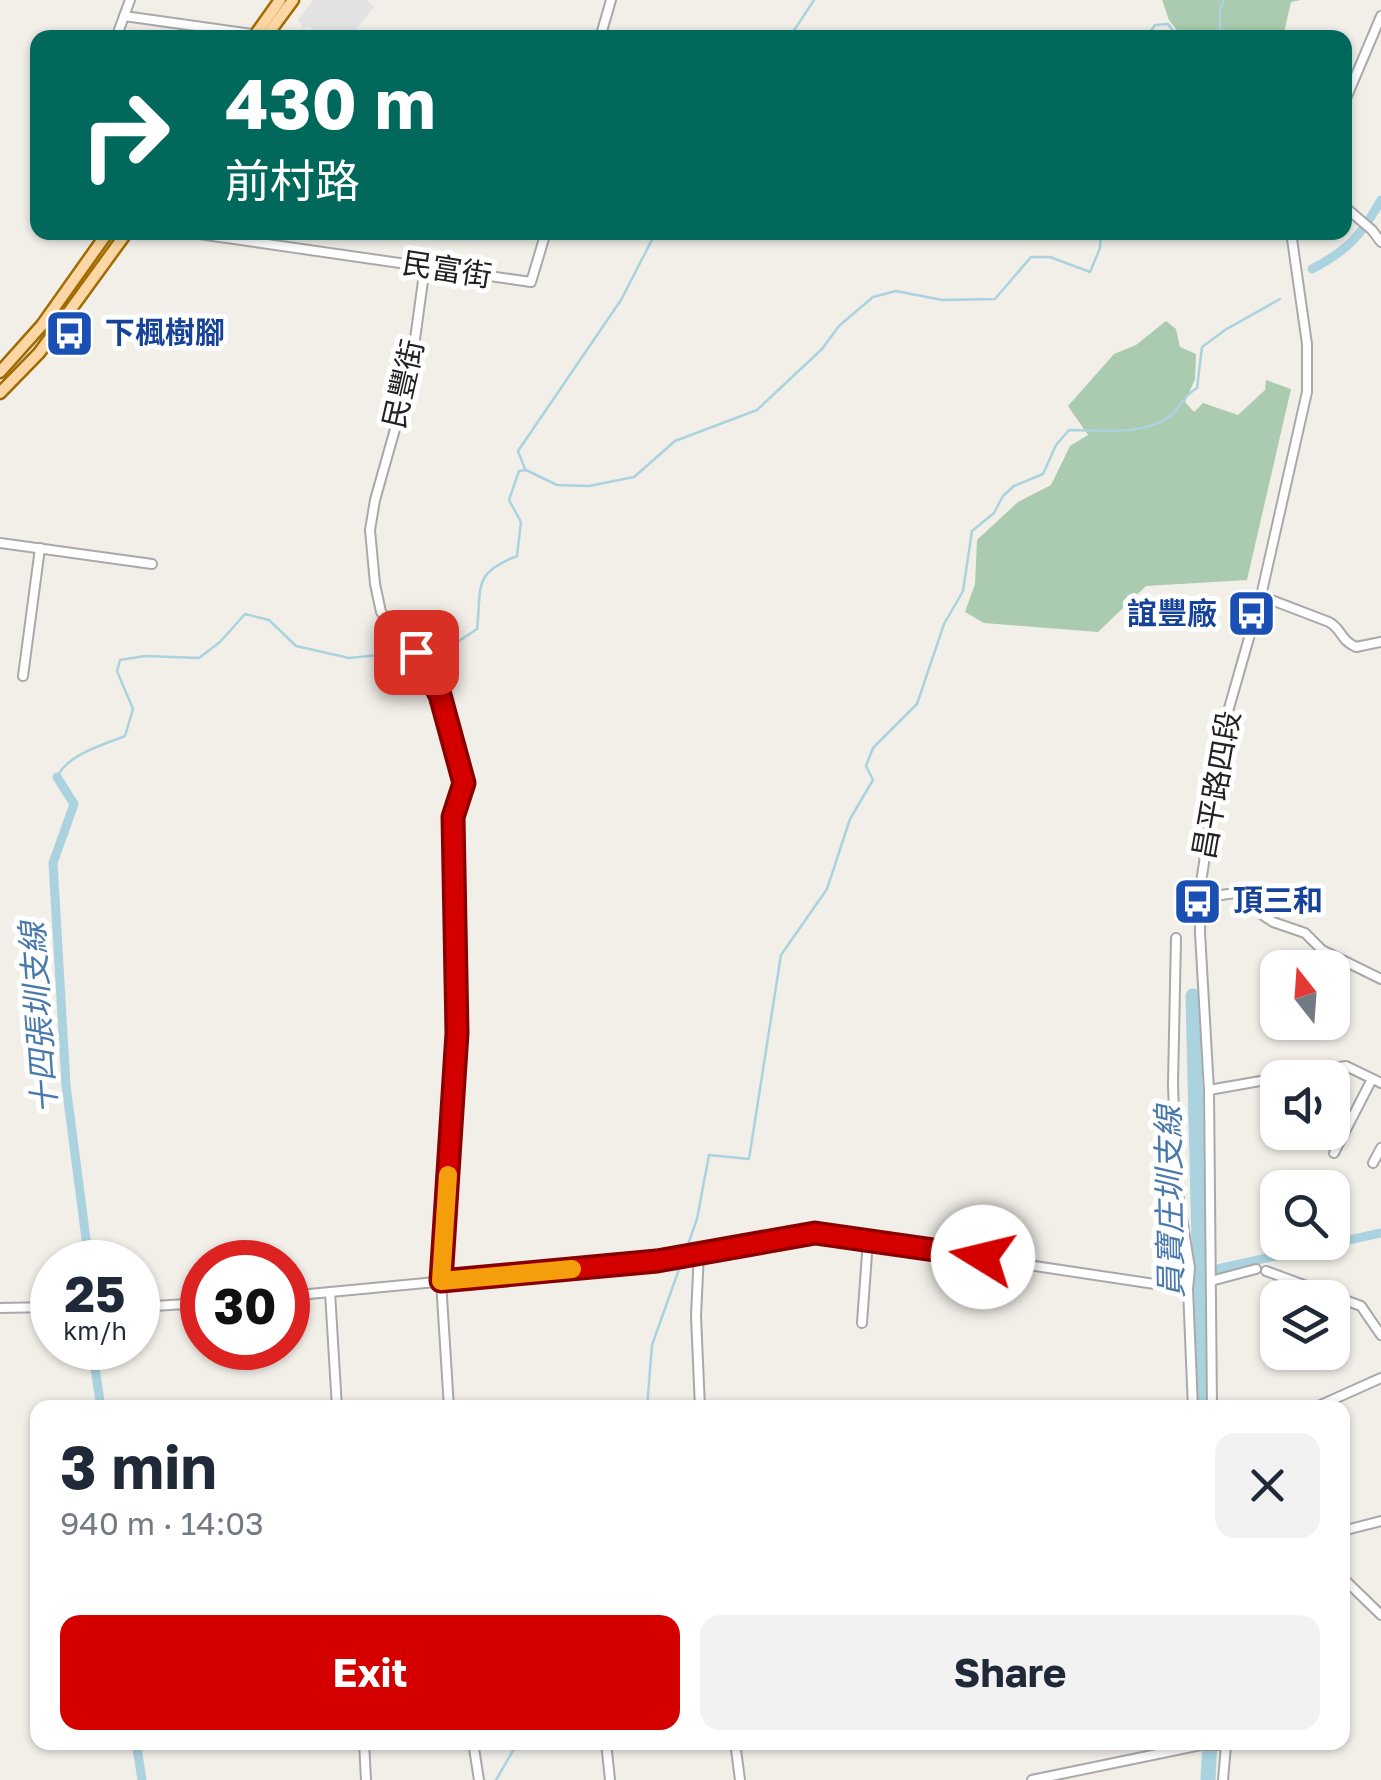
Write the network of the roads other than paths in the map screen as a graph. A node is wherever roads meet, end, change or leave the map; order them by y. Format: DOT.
graph roads {
  1 [pos="130,0"];
  2 [pos="280,0"];
  3 [pos="293,0"];
  4 [pos="602,0"];
  5 [pos="611,1"];
  6 [pos="124,16"];
  7 [pos="1381,16"];
  8 [pos="119,30"];
  9 [pos="219,30"];
  10 [pos="263,30"];
  11 [pos="266,30"];
  12 [pos="602,30"];
  13 [pos="1352,87"];
  14 [pos="1352,213"];
  15 [pos="102,240"];
  16 [pos="121,240"];
  17 [pos="242,240"];
  18 [pos="544,240"];
  19 [pos="1292,240"];
  20 [pos="1381,242"];
  21 [pos="426,266"];
  22 [pos="0,372"];
  23 [pos="0,394"];
  24 [pos="0,543"];
  25 [pos="40,548"];
  26 [pos="152,564"];
  27 [pos="1261,596"];
  28 [pos="402,638"];
  29 [pos="1381,642"];
  30 [pos="416,652"];
  31 [pos="23,676"];
  32 [pos="1201,898"];
  33 [pos="1176,938"];
  34 [pos="1381,980"];
  35 [pos="1376,1081"];
  36 [pos="1209,1090"];
  37 [pos="1381,1148"];
  38 [pos="1334,1152"];
  39 [pos="1373,1164"];
  40 [pos="868,1240"];
  41 [pos="699,1252"];
  42 [pos="1256,1268"];
  43 [pos="1266,1272"];
  44 [pos="441,1281"];
  45 [pos="1211,1281"];
  46 [pos="1188,1289"];
  47 [pos="330,1292"];
  48 [pos="310,1294"];
  49 [pos="30,1307"];
  50 [pos="0,1308"];
  51 [pos="862,1323"];
  52 [pos="1381,1335"];
  53 [pos="1381,1378"];
  54 [pos="337,1400"];
  55 [pos="448,1400"];
  56 [pos="700,1400"];
  57 [pos="1193,1400"];
  58 [pos="1212,1400"];
  59 [pos="1332,1400"];
  60 [pos="1381,1521"];
  61 [pos="1350,1529"];
  62 [pos="1350,1585"];
  63 [pos="1381,1615"];
  64 [pos="364,1750"];
  65 [pos="474,1750"];
  66 [pos="607,1750"];
  67 [pos="736,1750"];
  68 [pos="1181,1750"];
  69 [pos="1226,1750"];
  70 [pos="366,1780"];
  71 [pos="480,1780"];
  72 [pos="610,1780"];
  73 [pos="740,1780"];
  74 [pos="1032,1780"];
  75 [pos="1223,1780"];
  1 -- 6 [label="street"];
  2 -- 10 [label="main road"];
  3 -- 11 [label="main road"];
  4 -- 5 [label="street"];
  5 -- 12 [label="street"];
  6 -- 8 [label="street"];
  6 -- 9 [label="street"];
  7 -- 13 [label="street"];
  14 -- 20 [label="street"];
  15 -- 22 [label="main road"];
  16 -- 23 [label="main road"];
  17 -- 21 [label="street, 民富街"];
  18 -- 21 [label="street, 民富街"];
  19 -- 27 [label="street, 昌平路四段"];
  21 -- 28 [label="street, 民豐街"];
  24 -- 25 [label="street"];
  25 -- 26 [label="street"];
  25 -- 31 [label="street"];
  27 -- 29 [label="street"];
  27 -- 32 [label="street, 昌平路四段"];
  30 -- 44 [label="street"];
  32 -- 34 [label="street"];
  32 -- 36 [label="street, 昌平路四段"];
  33 -- 46 [label="street"];
  35 -- 36 [label="street"];
  35 -- 38 [label="street"];
  36 -- 45 [label="street, 昌平路四段"];
  37 -- 39 [label="street"];
  40 -- 41 [label="street"];
  40 -- 46 [label="street"];
  40 -- 51 [label="street"];
  41 -- 44 [label="street"];
  41 -- 56 [label="street"];
  42 -- 45 [label="street"];
  43 -- 52 [label="street"];
  44 -- 47 [label="street"];
  44 -- 55 [label="street"];
  45 -- 58 [label="street, 昌平路四段"];
  46 -- 57 [label="street"];
  47 -- 48 [label="street"];
  47 -- 54 [label="street"];
  49 -- 50 [label="street"];
  53 -- 59 [label="street"];
  60 -- 61 [label="street"];
  62 -- 63 [label="street"];
  64 -- 70 [label="street"];
  65 -- 71 [label="street"];
  66 -- 72 [label="street"];
  67 -- 73 [label="street"];
  68 -- 74 [label="street"];
  69 -- 75 [label="street"];
}
